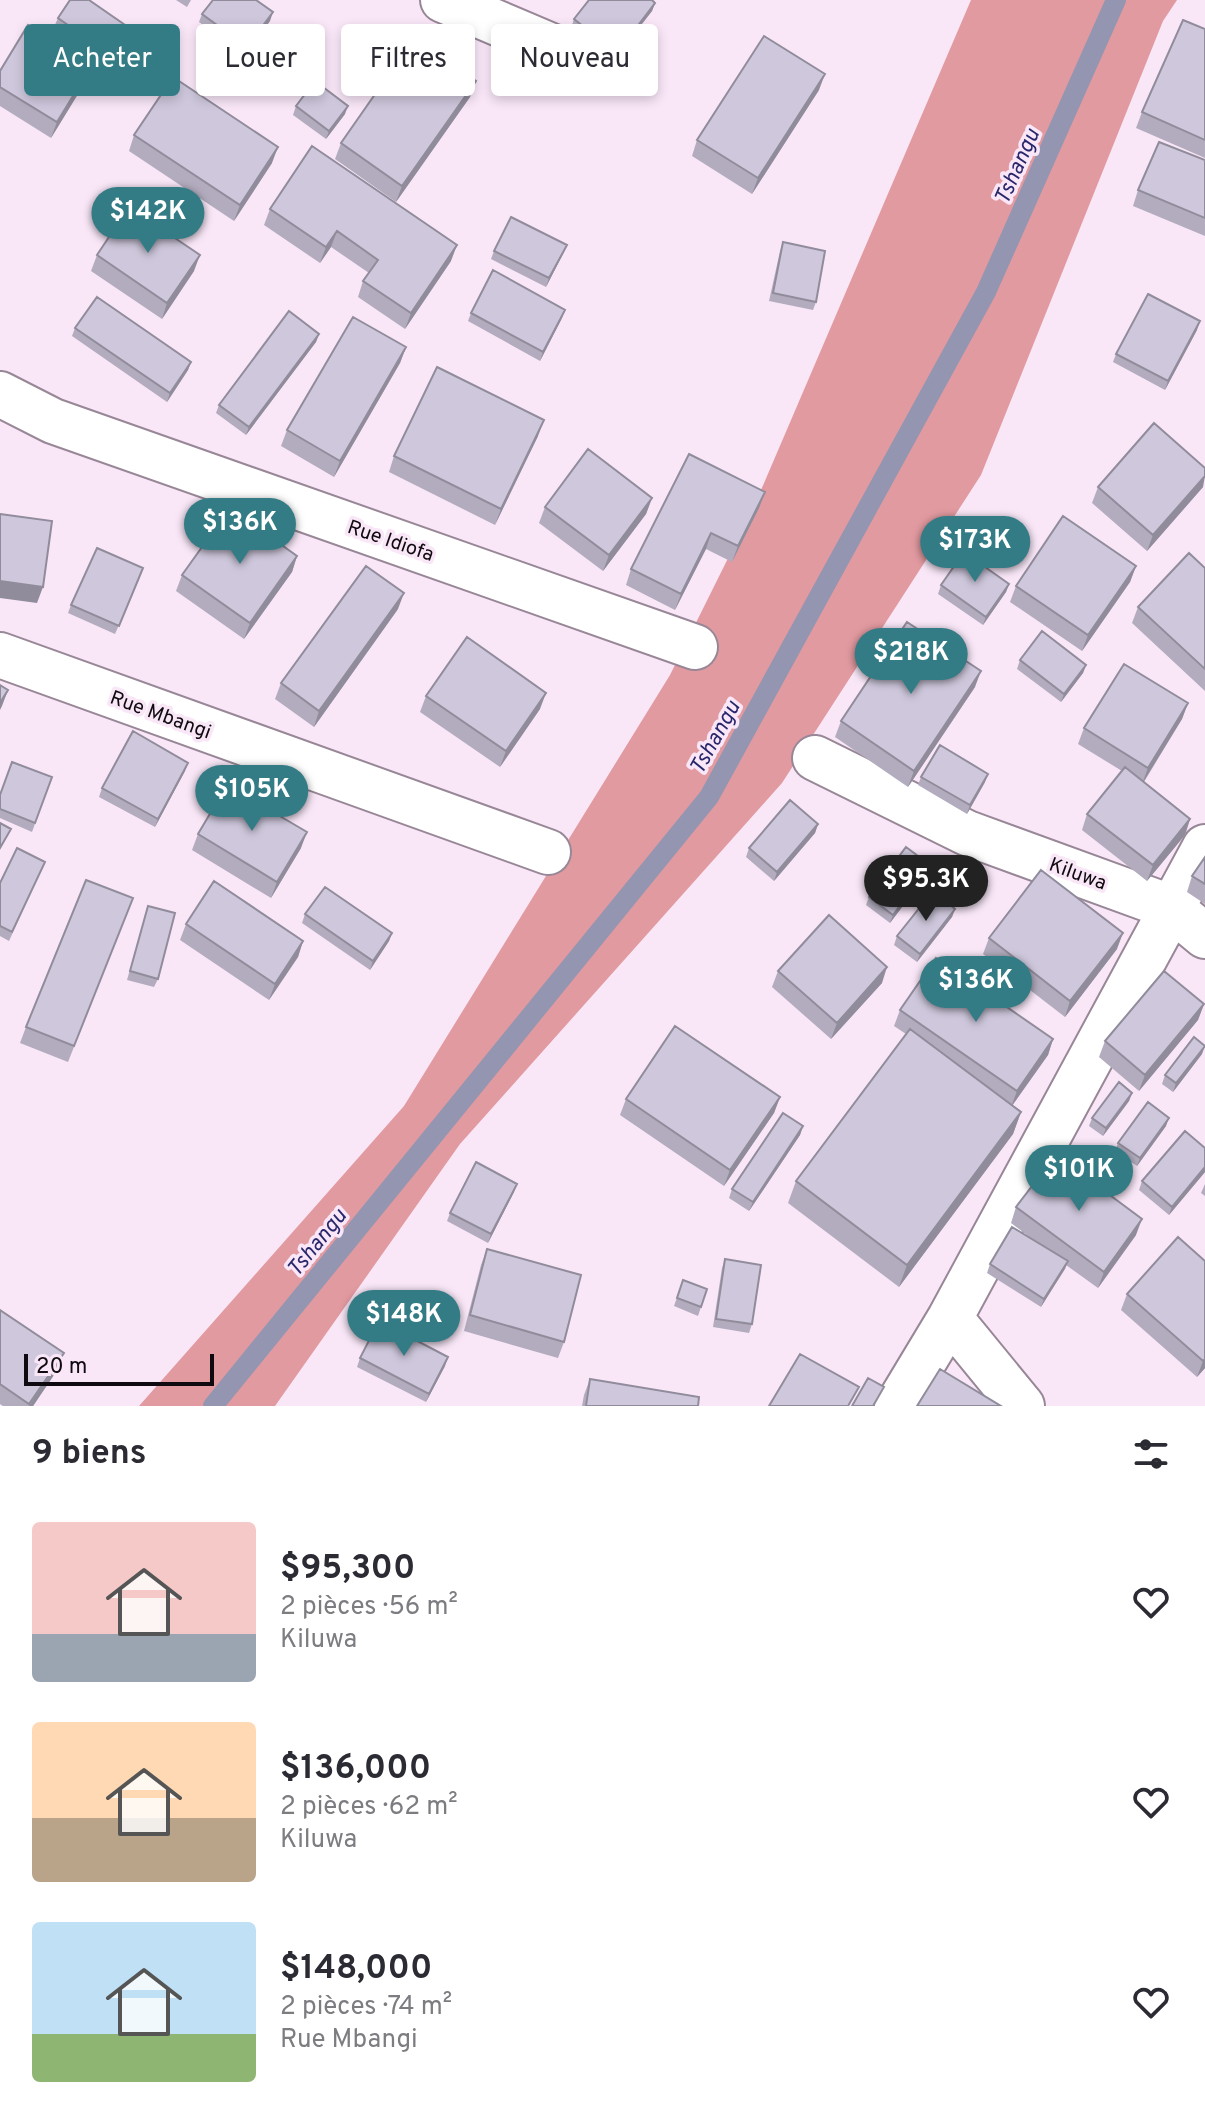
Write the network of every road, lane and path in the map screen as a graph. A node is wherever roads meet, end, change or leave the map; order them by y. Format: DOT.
graph roads {
  1 [pos="443,0"];
  2 [pos="500,24"];
  3 [pos="0,394"];
  4 [pos="695,647"];
  5 [pos="0,655"];
  6 [pos="815,758"];
  7 [pos="1205,847"];
  8 [pos="548,852"];
  9 [pos="1170,907"];
  10 [pos="1205,936"];
  11 [pos="950,1318"];
  12 [pos="897,1406"];
  13 [pos="1022,1406"];
  1 -- 2 [label="street"];
  3 -- 4 [label="street, Rue Idiofa"];
  5 -- 8 [label="street, Rue Mbangi"];
  6 -- 9 [label="street, Kiluwa"];
  7 -- 9 [label="street"];
  9 -- 10 [label="street, Kiluwa"];
  9 -- 11 [label="street"];
  11 -- 12 [label="street"];
  11 -- 13 [label="street"];
}
